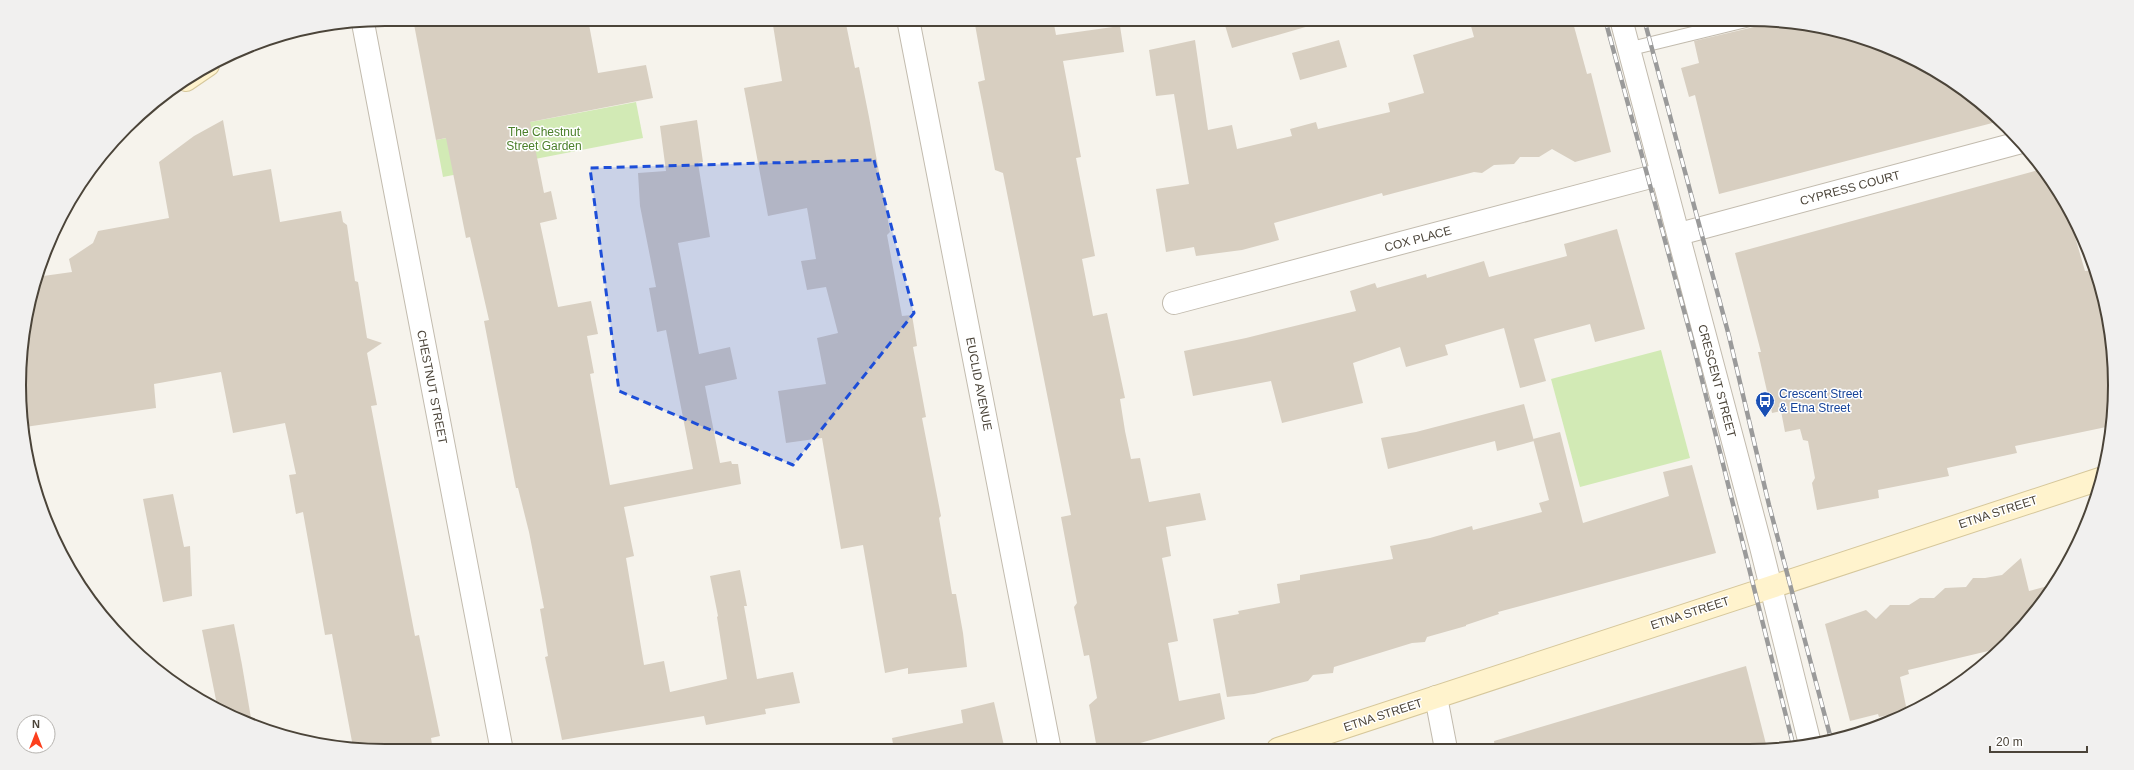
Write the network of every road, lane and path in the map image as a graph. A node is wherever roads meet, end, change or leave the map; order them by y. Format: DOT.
graph roads {
  1 [pos="909,26"];
  2 [pos="1623,26"];
  3 [pos="1723,26"];
  4 [pos="364,27"];
  5 [pos="1629,49"];
  6 [pos="2015,144"];
  7 [pos="1662,174"];
  8 [pos="1678,234"];
  9 [pos="1174,303"];
  10 [pos="2095,481"];
  11 [pos="1771,586"];
  12 [pos="1436,697"];
  13 [pos="1809,739"];
  14 [pos="501,744"];
  15 [pos="1049,744"];
  16 [pos="1293,744"];
  17 [pos="1445,744"];
  1 -- 15 [label="street, EUCLID AVENUE"];
  2 -- 5 [label="street, CRESCENT STREET"];
  3 -- 5 [label="lane"];
  4 -- 14 [label="street, CHESTNUT STREET"];
  5 -- 7 [label="street, CRESCENT STREET"];
  6 -- 8 [label="street, CYPRESS COURT"];
  7 -- 8 [label="street, CRESCENT STREET"];
  7 -- 9 [label="street, COX PLACE"];
  8 -- 11 [label="street, CRESCENT STREET"];
  10 -- 11 [label="main road, ETNA STREET"];
  11 -- 12 [label="main road, ETNA STREET"];
  11 -- 13 [label="street, CRESCENT STREET"];
  12 -- 16 [label="main road, ETNA STREET"];
  12 -- 17 [label="street"];
}
